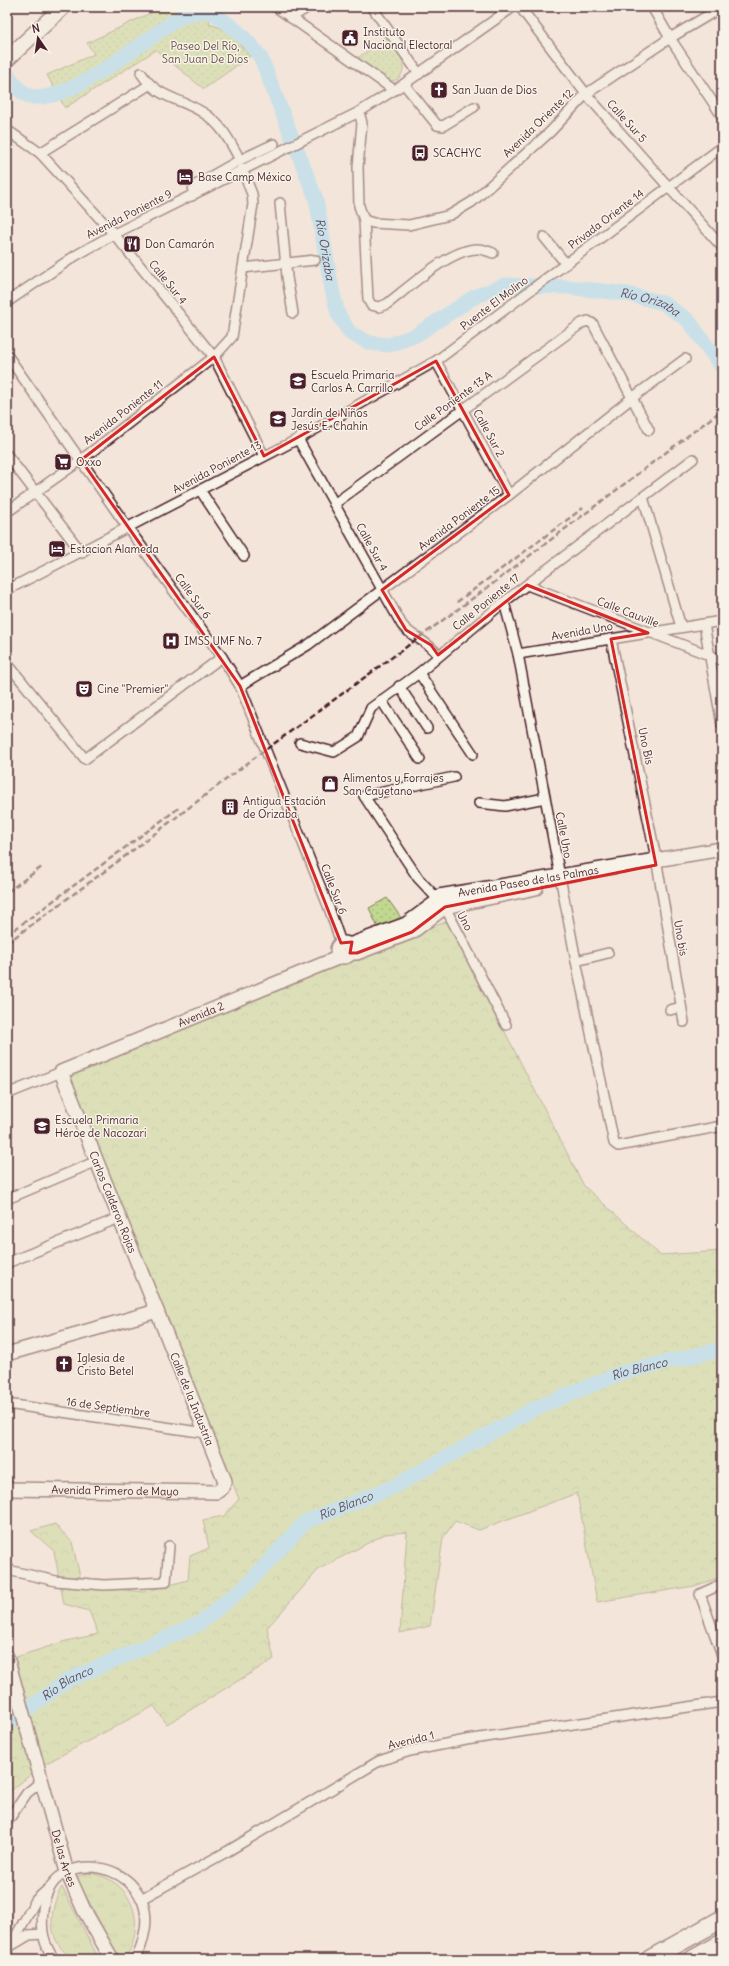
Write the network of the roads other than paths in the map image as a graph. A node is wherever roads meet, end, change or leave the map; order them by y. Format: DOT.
graph roads {
  1 [pos="50,7"];
  2 [pos="63,7"];
  3 [pos="276,7"];
  4 [pos="308,7"];
  5 [pos="372,7"];
  6 [pos="513,7"];
  7 [pos="520,7"];
  8 [pos="652,7"];
  9 [pos="722,7"];
  10 [pos="291,18"];
  11 [pos="670,38"];
  12 [pos="7,46"];
  13 [pos="7,59"];
  14 [pos="141,73"];
  15 [pos="419,74"];
  16 [pos="404,84"];
  17 [pos="149,85"];
  18 [pos="394,90"];
  19 [pos="586,94"];
  20 [pos="474,107"];
  21 [pos="359,112"];
  22 [pos="722,116"];
  23 [pos="7,130"];
  24 [pos="274,144"];
  25 [pos="722,147"];
  26 [pos="40,153"];
  27 [pos="240,160"];
  28 [pos="242,169"];
  29 [pos="668,186"];
  30 [pos="192,196"];
  31 [pos="280,203"];
  32 [pos="364,220"];
  33 [pos="114,234"];
  34 [pos="544,237"];
  35 [pos="722,247"];
  36 [pos="493,253"];
  37 [pos="315,260"];
  38 [pos="286,264"];
  39 [pos="566,264"];
  40 [pos="243,268"];
  41 [pos="7,302"];
  42 [pos="293,313"];
  43 [pos="7,355"];
  44 [pos="214,357"];
  45 [pos="685,359"];
  46 [pos="436,361"];
  47 [pos="632,398"];
  48 [pos="462,409"];
  49 [pos="649,430"];
  50 [pos="298,439"];
  51 [pos="7,455"];
  52 [pos="264,456"];
  53 [pos="692,459"];
  54 [pos="81,460"];
  55 [pos="200,490"];
  56 [pos="35,493"];
  57 [pos="510,495"];
  58 [pos="643,497"];
  59 [pos="334,504"];
  60 [pos="7,512"];
  61 [pos="128,528"];
  62 [pos="82,553"];
  63 [pos="244,556"];
  64 [pos="527,585"];
  65 [pos="7,590"];
  66 [pos="382,590"];
  67 [pos="504,602"];
  68 [pos="722,621"];
  69 [pos="704,624"];
  70 [pos="681,627"];
  71 [pos="648,633"];
  72 [pos="612,638"];
  73 [pos="518,654"];
  74 [pos="438,655"];
  75 [pos="709,655"];
  76 [pos="222,657"];
  77 [pos="722,660"];
  78 [pos="7,663"];
  79 [pos="419,673"];
  80 [pos="240,686"];
  81 [pos="399,686"];
  82 [pos="381,700"];
  83 [pos="722,725"];
  84 [pos="427,728"];
  85 [pos="300,743"];
  86 [pos="473,754"];
  87 [pos="420,759"];
  88 [pos="454,777"];
  89 [pos="544,798"];
  90 [pos="479,803"];
  91 [pos="722,849"];
  92 [pos="722,856"];
  93 [pos="656,862"];
  94 [pos="561,879"];
  95 [pos="442,904"];
  96 [pos="345,949"];
  97 [pos="608,953"];
  98 [pos="576,961"];
  99 [pos="681,1006"];
  100 [pos="670,1010"];
  101 [pos="684,1022"];
  102 [pos="506,1024"];
  103 [pos="61,1072"];
  104 [pos="7,1094"];
  105 [pos="722,1126"];
  106 [pos="96,1161"];
  107 [pos="7,1199"];
  108 [pos="119,1218"];
  109 [pos="7,1263"];
  110 [pos="157,1311"];
  111 [pos="7,1354"];
  112 [pos="7,1404"];
  113 [pos="206,1433"];
  114 [pos="7,1488"];
  115 [pos="222,1488"];
  116 [pos="169,1546"];
  117 [pos="7,1568"];
  118 [pos="722,1584"];
  119 [pos="722,1654"];
  120 [pos="7,1658"];
  121 [pos="722,1702"];
  122 [pos="42,1781"];
  123 [pos="7,1822"];
  124 [pos="67,1872"];
  125 [pos="50,1887"];
  126 [pos="141,1899"];
  127 [pos="722,1919"];
  128 [pos="42,1934"];
  129 [pos="722,1943"];
  130 [pos="8,1950"];
  131 [pos="54,1959"];
  132 [pos="112,1959"];
  133 [pos="135,1959"];
  134 [pos="650,1959"];
  135 [pos="693,1959"];
  1 -- 12 [label="main road"];
  2 -- 13 [label="main road"];
  3 -- 10 [label="street"];
  4 -- 10 [label="street"];
  5 -- 15 [label="street"];
  6 -- 15 [label="street, Avenida Poniente 9"];
  7 -- 19 [label="street, Calle Sur 5"];
  8 -- 11 [label="street"];
  9 -- 11 [label="street, Avenida Oriente 12"];
  10 -- 18 [label="street"];
  11 -- 19 [label="street, Avenida Oriente 12"];
  11 -- 22 [label="street"];
  14 -- 17 [label="street"];
  15 -- 16 [label="street, Avenida Poniente 9"];
  16 -- 18 [label="street, Avenida Poniente 9"];
  16 -- 20 [label="street"];
  17 -- 26 [label="street"];
  17 -- 27 [label="street"];
  18 -- 21 [label="street, Avenida Poniente 9"];
  19 -- 29 [label="street, Calle Sur 5"];
  19 -- 32 [label="street, Avenida Oriente 12"];
  21 -- 28 [label="street, Avenida Poniente 9"];
  21 -- 32 [label="street"];
  23 -- 26 [label="street, Calle Sur 4"];
  24 -- 27 [label="street"];
  25 -- 29 [label="street, Privada Oriente 14"];
  26 -- 33 [label="street, Calle Sur 4"];
  27 -- 30 [label="street"];
  28 -- 30 [label="street, Avenida Poniente 9"];
  28 -- 40 [label="street"];
  29 -- 35 [label="street, Calle Sur 5"];
  29 -- 39 [label="street, Privada Oriente 14"];
  30 -- 33 [label="street, Avenida Poniente 9"];
  31 -- 38 [label="street"];
  32 -- 36 [label="street"];
  33 -- 41 [label="street, Avenida Poniente 9"];
  33 -- 44 [label="street, Calle Sur 4"];
  34 -- 39 [label="street, Privada Oriente 14"];
  37 -- 38 [label="street"];
  38 -- 40 [label="street"];
  38 -- 42 [label="street"];
  39 -- 46 [label="street, Puente El Molino"];
  40 -- 44 [label="street, Avenida Poniente 11"];
  43 -- 54 [label="street, Calle Sur 6"];
  44 -- 52 [label="street, Calle Sur 4"];
  44 -- 54 [label="street, Avenida Poniente 11"];
  45 -- 47 [label="street, Avenida Poniente 15"];
  46 -- 48 [label="street, Calle Sur 2"];
  46 -- 50 [label="street, Avenida Poniente 13"];
  47 -- 48 [label="street, Calle Poniente 13 A"];
  47 -- 49 [label="street"];
  47 -- 57 [label="street, Avenida Poniente 15"];
  48 -- 57 [label="street, Calle Sur 2"];
  48 -- 59 [label="street, Calle Poniente 13 A"];
  50 -- 52 [label="street, Avenida Poniente 13"];
  50 -- 59 [label="street, Calle Sur 4"];
  51 -- 56 [label="street"];
  52 -- 55 [label="street, Avenida Poniente 13"];
  53 -- 58 [label="street, Calle Poniente 17"];
  54 -- 56 [label="street, Avenida Poniente 11"];
  54 -- 61 [label="street, Calle Sur 6"];
  55 -- 61 [label="street, Avenida Poniente 13"];
  55 -- 63 [label="street"];
  56 -- 60 [label="street, Avenida Poniente 11"];
  56 -- 62 [label="street"];
  57 -- 66 [label="street, Avenida Poniente 15"];
  58 -- 64 [label="street, Calle Poniente 17"];
  58 -- 70 [label="street"];
  59 -- 66 [label="street, Calle Sur 4"];
  61 -- 62 [label="street, Avenida Poniente 13"];
  61 -- 76 [label="street, Calle Sur 6"];
  62 -- 65 [label="street, Avenida Poniente 13"];
  64 -- 67 [label="street, Calle Poniente 17"];
  64 -- 71 [label="street, Calle Cauville"];
  66 -- 74 [label="street, Calle Sur 4"];
  66 -- 80 [label="street, Avenida Poniente 15"];
  67 -- 73 [label="street, Calle Uno"];
  67 -- 74 [label="street, Calle Poniente 17"];
  68 -- 69 [label="street, Avenida Uno"];
  69 -- 70 [label="street, Avenida Uno"];
  69 -- 75 [label="street"];
  70 -- 71 [label="street, Avenida Uno"];
  71 -- 72 [label="street, Avenida Uno"];
  71 -- 75 [label="street, Calle Cauville"];
  72 -- 73 [label="street, Avenida Uno"];
  72 -- 93 [label="street, Uno Bis"];
  73 -- 89 [label="street, Calle Uno"];
  74 -- 79 [label="street, Calle Poniente 17"];
  75 -- 77 [label="street, Calle Cauville"];
  75 -- 83 [label="street"];
  76 -- 78 [label="street"];
  76 -- 80 [label="street, Calle Sur 6"];
  79 -- 81 [label="street, Calle Poniente 17"];
  79 -- 86 [label="street"];
  80 -- 96 [label="street, Calle Sur 6"];
  81 -- 82 [label="street, Calle Poniente 17"];
  81 -- 84 [label="street"];
  82 -- 85 [label="street, Calle Poniente 17"];
  82 -- 87 [label="street"];
  88 -- 95 [label="street, Uno"];
  89 -- 90 [label="street"];
  89 -- 94 [label="street, Calle Uno"];
  91 -- 93 [label="street, Avenida Paseo de las Palmas"];
  92 -- 93 [label="street, Avenida Paseo de las Palmas"];
  93 -- 94 [label="street, Avenida Paseo de las Palmas"];
  93 -- 99 [label="street, Uno bis"];
  94 -- 95 [label="street, Avenida Paseo de las Palmas"];
  94 -- 98 [label="street, Calle Uno"];
  95 -- 96 [label="street, Avenida Paseo de las Palmas"];
  95 -- 102 [label="street, Uno"];
  96 -- 103 [label="street, Avenida 2"];
  97 -- 98 [label="street"];
  98 -- 105 [label="street, Calle Uno"];
  99 -- 100 [label="street"];
  99 -- 101 [label="street, Uno bis"];
  103 -- 104 [label="street"];
  103 -- 106 [label="street, Carlos Calderon Rojas"];
  106 -- 107 [label="street"];
  106 -- 108 [label="street, Carlos Calderon Rojas"];
  108 -- 109 [label="street"];
  108 -- 110 [label="street, Carlos Calderon Rojas"];
  110 -- 111 [label="street"];
  110 -- 113 [label="street, Calle de la Industria"];
  112 -- 113 [label="street, 16 de Septiembre"];
  113 -- 115 [label="street, Calle de la Industria"];
  114 -- 115 [label="street, Avenida Primero de Mayo"];
  116 -- 117 [label="street"];
  118 -- 119 [label="street"];
  120 -- 122 [label="street, De las Artes"];
  121 -- 126 [label="street, Avenida 1"];
  122 -- 123 [label="street"];
  122 -- 124 [label="street, De las Artes"];
  124 -- 125 [label="street"];
  124 -- 126 [label="street"];
  124 -- 132 [label="street, De las Artes"];
  125 -- 128 [label="street"];
  125 -- 130 [label="street"];
  126 -- 133 [label="street"];
  127 -- 134 [label="highway"];
  128 -- 130 [label="street"];
  128 -- 131 [label="street"];
  129 -- 135 [label="highway"];
}
